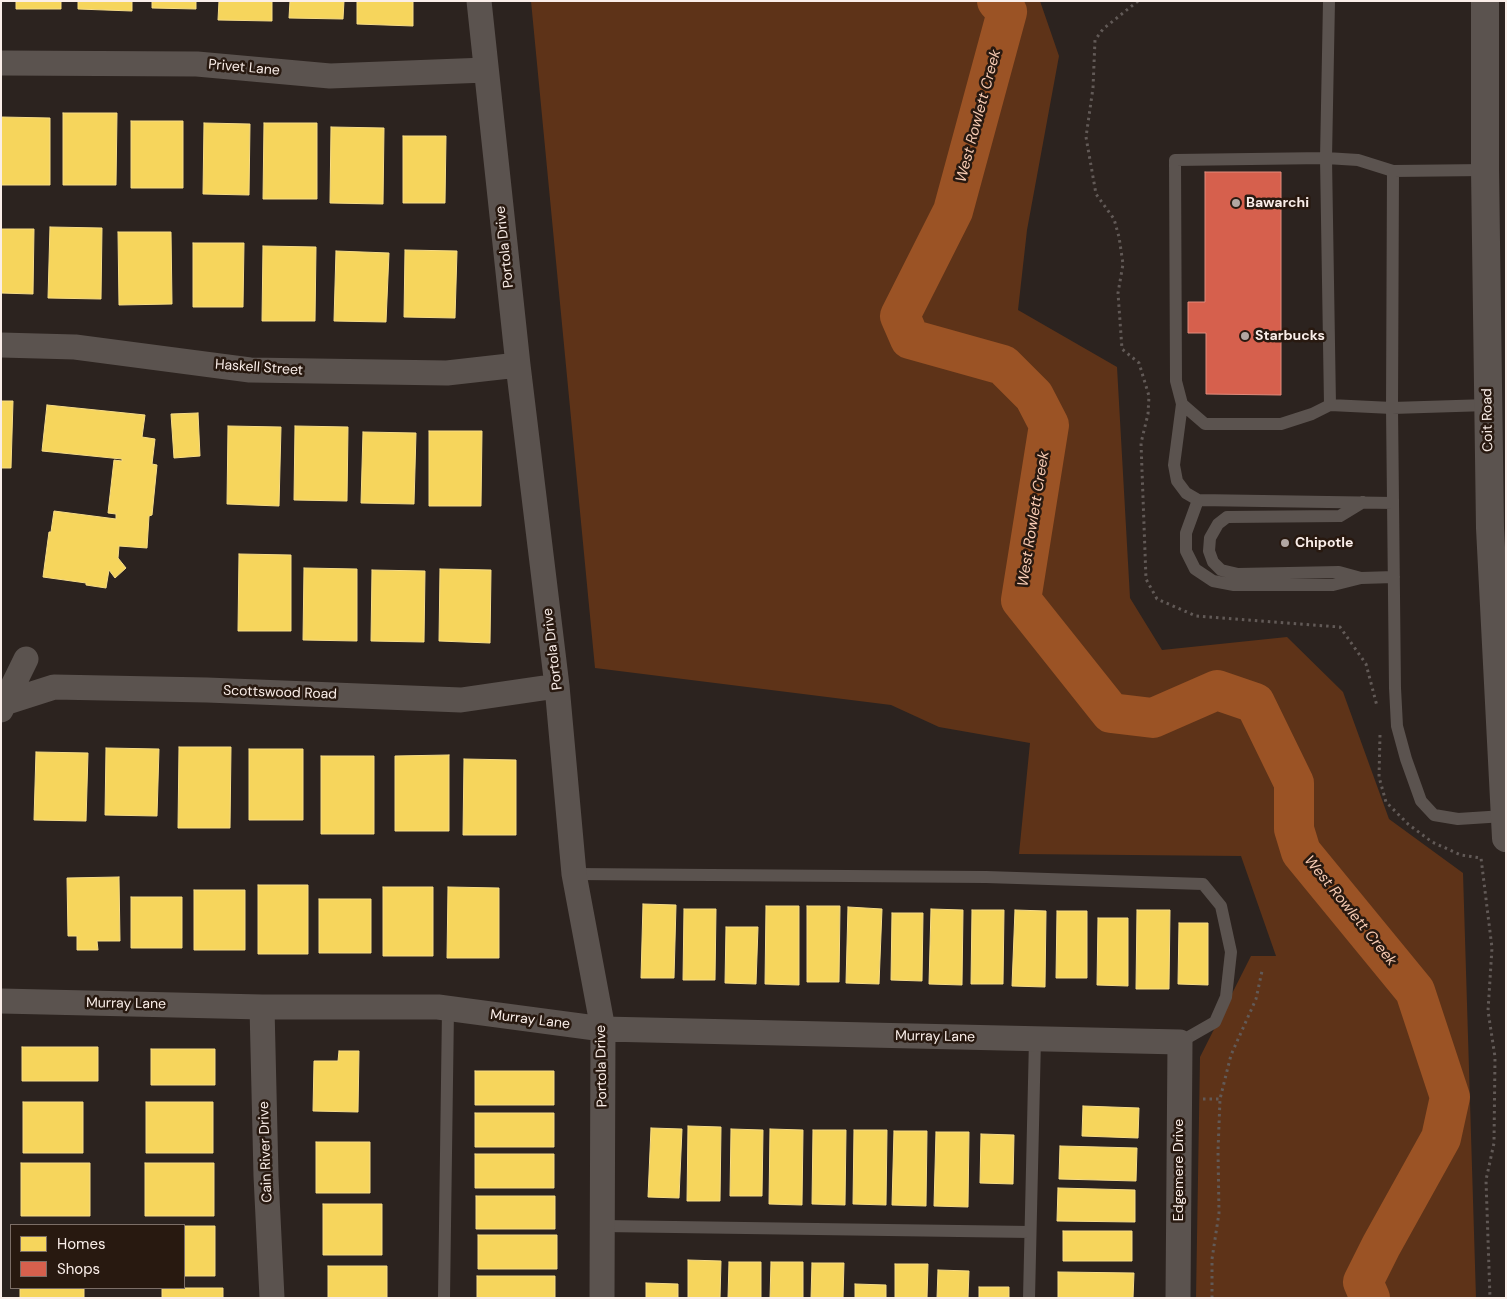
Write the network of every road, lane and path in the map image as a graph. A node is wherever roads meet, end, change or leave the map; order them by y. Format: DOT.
graph roads {
  1 [pos="479,1"];
  2 [pos="1138,1"];
  3 [pos="1329,1"];
  4 [pos="1485,1"];
  5 [pos="1,63"];
  6 [pos="486,70"];
  7 [pos="1326,158"];
  8 [pos="1485,170"];
  9 [pos="1393,171"];
  10 [pos="1,345"];
  11 [pos="518,365"];
  12 [pos="1182,404"];
  13 [pos="1330,405"];
  14 [pos="1497,405"];
  15 [pos="1392,408"];
  16 [pos="1198,500"];
  17 [pos="1363,502"];
  18 [pos="1393,503"];
  19 [pos="1394,577"];
  20 [pos="1360,578"];
  21 [pos="26,659"];
  22 [pos="558,686"];
  23 [pos="2,707"];
  24 [pos="1378,711"];
  25 [pos="1380,730"];
  26 [pos="1505,827"];
  27 [pos="574,874"];
  28 [pos="1262,971"];
  29 [pos="1,1001"];
  30 [pos="262,1007"];
  31 [pos="448,1009"];
  32 [pos="603,1029"];
  33 [pos="1035,1039"];
  34 [pos="1180,1042"];
  35 [pos="603,1226"];
  36 [pos="1030,1232"];
  37 [pos="272,1298"];
  38 [pos="444,1298"];
  39 [pos="602,1298"];
  40 [pos="1029,1298"];
  41 [pos="1178,1298"];
  42 [pos="1212,1298"];
  43 [pos="1490,1298"];
  1 -- 6 [label="street, Portola Drive"];
  2 -- 24 [label="path"];
  3 -- 7 [label="lane"];
  4 -- 8 [label="main road, Coit Road"];
  5 -- 6 [label="street, Privet Lane"];
  6 -- 11 [label="street, Portola Drive"];
  7 -- 9 [label="lane"];
  7 -- 12 [label="lane"];
  7 -- 13 [label="lane"];
  8 -- 9 [label="lane"];
  8 -- 14 [label="main road, Coit Road"];
  9 -- 15 [label="lane"];
  10 -- 11 [label="street, Haskell Street"];
  11 -- 22 [label="street, Portola Drive"];
  12 -- 13 [label="lane"];
  12 -- 16 [label="lane"];
  13 -- 15 [label="lane"];
  14 -- 15 [label="lane"];
  14 -- 26 [label="main road, Coit Road"];
  15 -- 18 [label="lane"];
  16 -- 17 [label="lane"];
  16 -- 20 [label="lane"];
  17 -- 18 [label="lane"];
  17 -- 20 [label="lane"];
  18 -- 19 [label="lane"];
  19 -- 20 [label="lane"];
  19 -- 26 [label="lane"];
  21 -- 23 [label="street"];
  22 -- 23 [label="street, Scottswood Road"];
  22 -- 27 [label="street, Portola Drive"];
  25 -- 43 [label="path"];
  27 -- 32 [label="street, Portola Drive"];
  27 -- 34 [label="lane"];
  28 -- 42 [label="path"];
  29 -- 30 [label="street, Murray Lane"];
  30 -- 31 [label="street, Murray Lane"];
  30 -- 37 [label="street, Cain River Drive"];
  31 -- 32 [label="street, Murray Lane"];
  31 -- 38 [label="lane"];
  32 -- 33 [label="street, Murray Lane"];
  32 -- 35 [label="street, Portola Drive"];
  33 -- 34 [label="street, Murray Lane"];
  33 -- 36 [label="lane"];
  34 -- 41 [label="street, Edgemere Drive"];
  35 -- 36 [label="lane"];
  35 -- 39 [label="street, Portola Drive"];
  36 -- 40 [label="lane"];
}
